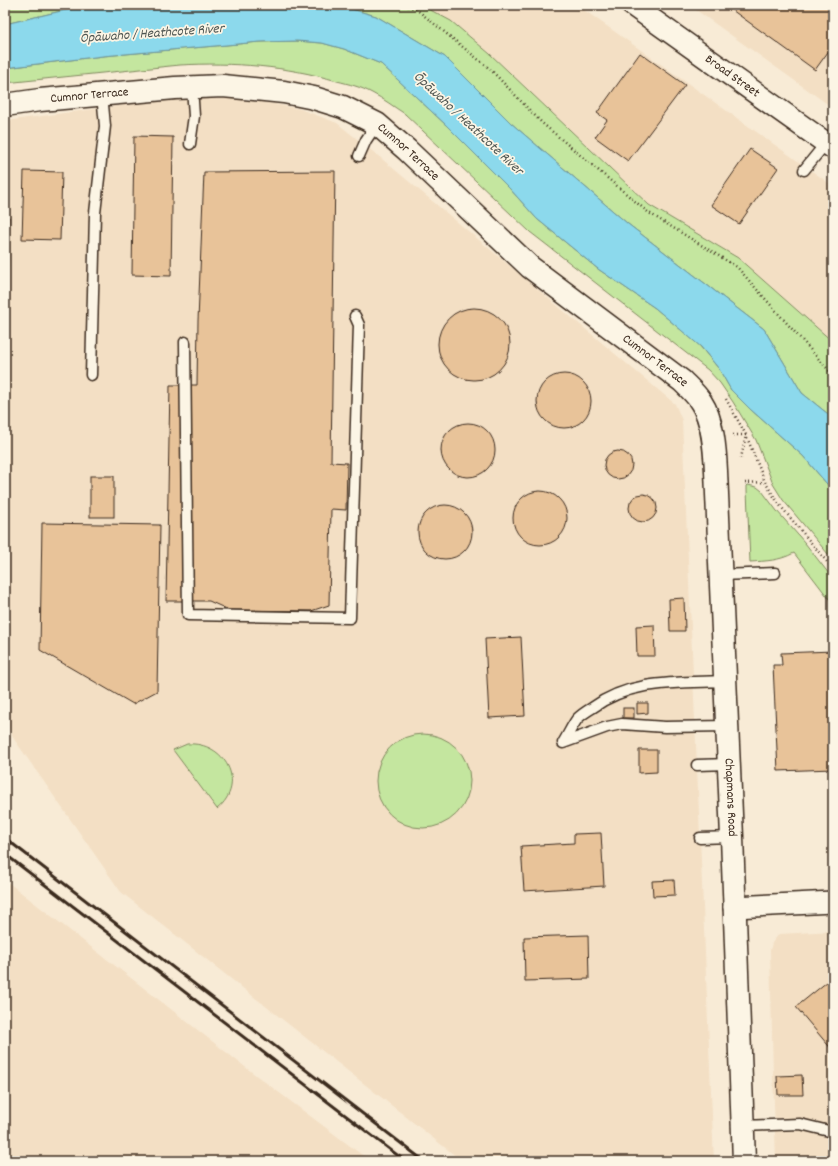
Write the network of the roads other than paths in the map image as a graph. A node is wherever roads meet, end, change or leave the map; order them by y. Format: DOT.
graph roads {
  1 [pos="632,5"];
  2 [pos="192,87"];
  3 [pos="102,94"];
  4 [pos="5,105"];
  5 [pos="377,124"];
  6 [pos="190,144"];
  7 [pos="829,146"];
  8 [pos="359,156"];
  9 [pos="804,170"];
  10 [pos="355,316"];
  11 [pos="185,342"];
  12 [pos="90,376"];
  13 [pos="723,435"];
  14 [pos="775,572"];
  15 [pos="720,575"];
  16 [pos="725,681"];
  17 [pos="727,726"];
  18 [pos="729,764"];
  19 [pos="697,765"];
  20 [pos="732,836"];
  21 [pos="700,838"];
  22 [pos="833,902"];
  23 [pos="734,907"];
  24 [pos="743,1126"];
  25 [pos="833,1132"];
  26 [pos="744,1161"];
  1 -- 7 [label="street, Broad Street"];
  2 -- 3 [label="street, Cumnor Terrace"];
  2 -- 5 [label="street, Cumnor Terrace"];
  2 -- 6 [label="lane"];
  3 -- 4 [label="street, Cumnor Terrace"];
  3 -- 12 [label="lane"];
  5 -- 8 [label="lane"];
  5 -- 13 [label="street, Cumnor Terrace"];
  7 -- 9 [label="lane"];
  10 -- 11 [label="lane"];
  13 -- 15 [label="street, Chapmans Road"];
  14 -- 15 [label="lane"];
  15 -- 16 [label="street, Chapmans Road"];
  16 -- 17 [label="street, Chapmans Road"];
  16 -- 17 [label="lane"];
  17 -- 18 [label="street, Chapmans Road"];
  18 -- 19 [label="lane"];
  18 -- 20 [label="street, Chapmans Road"];
  20 -- 21 [label="lane"];
  20 -- 23 [label="street, Chapmans Road"];
  22 -- 23 [label="street"];
  23 -- 24 [label="street, Chapmans Road"];
  24 -- 25 [label="lane"];
  24 -- 26 [label="street, Chapmans Road"];
}
